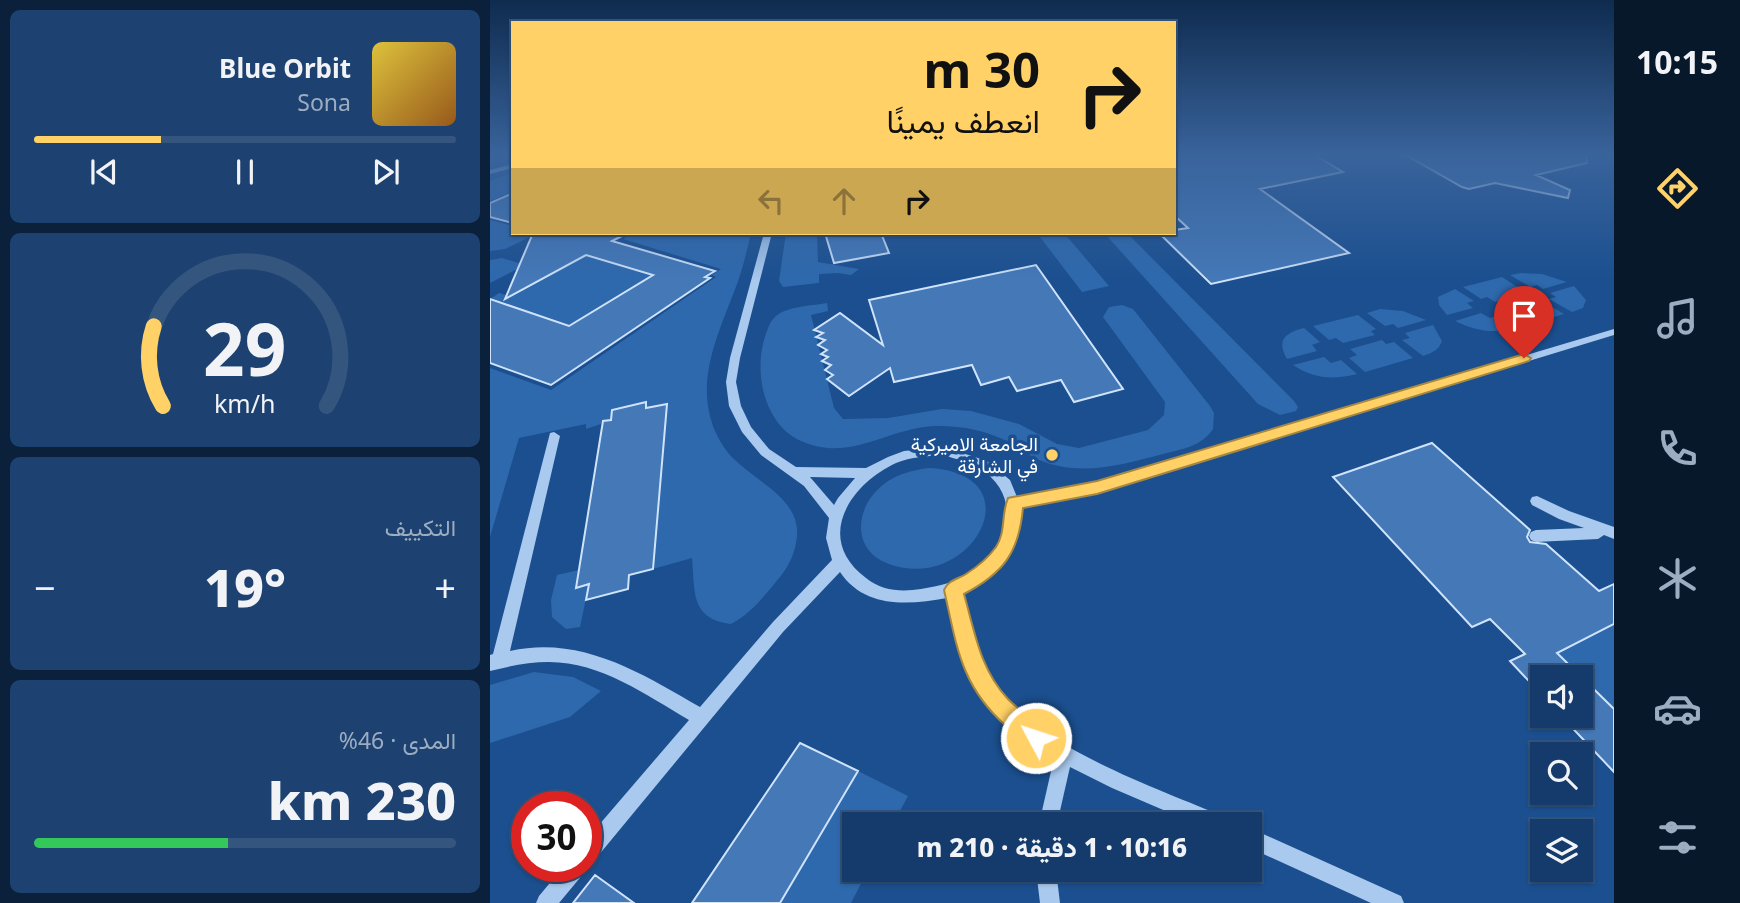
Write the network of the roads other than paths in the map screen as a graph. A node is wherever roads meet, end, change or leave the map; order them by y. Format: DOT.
graph roads {
  1 [pos="768,235"];
  2 [pos="1613,331"];
  3 [pos="554,436"];
  4 [pos="791,472"];
  5 [pos="867,473"];
  6 [pos="1537,500"];
  7 [pos="1014,503"];
  8 [pos="835,516"];
  9 [pos="1614,534"];
  10 [pos="1536,536"];
  11 [pos="839,563"];
  12 [pos="953,590"];
  13 [pos="495,662"];
  14 [pos="701,717"];
  15 [pos="1064,754"];
  16 [pos="1051,812"];
  17 [pos="1192,812"];
  18 [pos="602,836"];
  19 [pos="1262,843"];
  20 [pos="563,882"];
  21 [pos="1047,882"];
  22 [pos="546,903"];
  23 [pos="1050,903"];
  24 [pos="1394,903"];
  1 -- 4 [label="street"];
  2 -- 7 [label="street"];
  3 -- 13 [label="street"];
  4 -- 5 [label="street"];
  4 -- 8 [label="street"];
  5 -- 7 [label="street"];
  5 -- 8 [label="street"];
  6 -- 9 [label="street"];
  7 -- 12 [label="street"];
  8 -- 11 [label="street"];
  9 -- 10 [label="street"];
  11 -- 12 [label="street"];
  11 -- 14 [label="street"];
  12 -- 15 [label="street"];
  13 -- 14 [label="street"];
  14 -- 18 [label="street"];
  15 -- 16 [label="street"];
  15 -- 17 [label="street"];
  19 -- 24 [label="street"];
  20 -- 22 [label="street"];
  21 -- 23 [label="street"];
}
